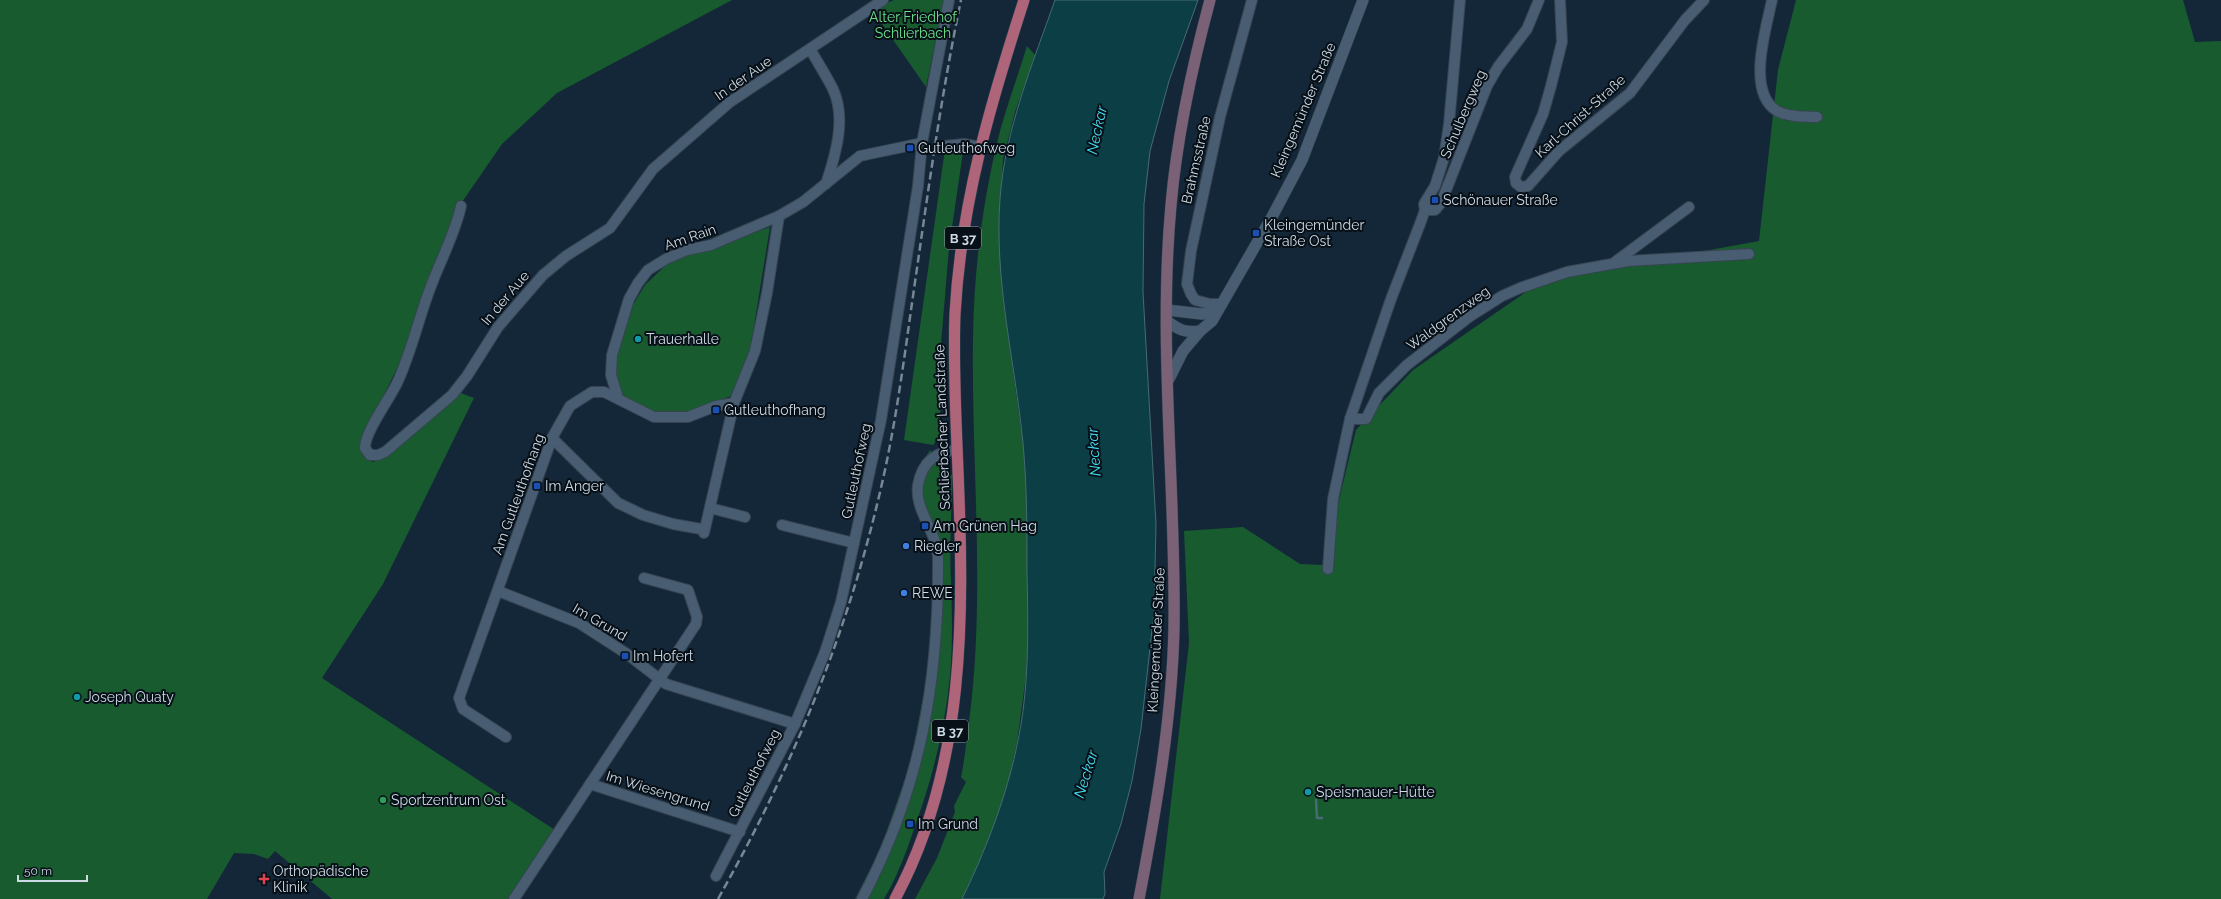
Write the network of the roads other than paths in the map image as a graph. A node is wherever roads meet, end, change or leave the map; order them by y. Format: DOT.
graph roads {
  1 [pos="883,0"];
  2 [pos="949,0"];
  3 [pos="1024,0"];
  4 [pos="1210,0"];
  5 [pos="1252,0"];
  6 [pos="1363,0"];
  7 [pos="1460,0"];
  8 [pos="1539,0"];
  9 [pos="1560,0"];
  10 [pos="1704,0"];
  11 [pos="1772,0"];
  12 [pos="810,49"];
  13 [pos="1817,117"];
  14 [pos="944,146"];
  15 [pos="927,147"];
  16 [pos="980,147"];
  17 [pos="885,149"];
  18 [pos="916,151"];
  19 [pos="826,184"];
  20 [pos="461,206"];
  21 [pos="1689,206"];
  22 [pos="1425,210"];
  23 [pos="779,216"];
  24 [pos="1749,254"];
  25 [pos="1612,265"];
  26 [pos="1219,308"];
  27 [pos="1167,310"];
  28 [pos="1167,322"];
  29 [pos="1200,331"];
  30 [pos="1169,379"];
  31 [pos="618,398"];
  32 [pos="734,403"];
  33 [pos="1350,419"];
  34 [pos="552,438"];
  35 [pos="957,450"];
  36 [pos="710,508"];
  37 [pos="745,517"];
  38 [pos="782,525"];
  39 [pos="854,543"];
  40 [pos="1328,569"];
  41 [pos="644,578"];
  42 [pos="498,591"];
  43 [pos="660,680"];
  44 [pos="795,724"];
  45 [pos="506,737"];
  46 [pos="590,784"];
  47 [pos="740,832"];
  48 [pos="716,876"];
  49 [pos="514,899"];
  50 [pos="862,899"];
  51 [pos="895,899"];
  52 [pos="1139,899"];
  1 -- 12 [label="street, In der Aue"];
  2 -- 15 [label="street, Gutleuthofweg"];
  3 -- 16 [label="main road, Schlierbacher Landstraße / B 37"];
  4 -- 27 [label="main road, Kleingemünder Straße"];
  5 -- 26 [label="street, Brahmsstraße"];
  6 -- 26 [label="street, Kleingemünder Straße"];
  7 -- 22 [label="street"];
  8 -- 22 [label="street, Schulbergweg"];
  9 -- 10 [label="street, Karl-Christ-Straße"];
  11 -- 13 [label="street"];
  12 -- 19 [label="street"];
  12 -- 20 [label="street, In der Aue"];
  14 -- 16 [label="street"];
  15 -- 17 [label="street"];
  15 -- 39 [label="street, Gutleuthofweg"];
  16 -- 35 [label="main road, Schlierbacher Landstraße / B 37"];
  17 -- 18 [label="street"];
  17 -- 19 [label="street"];
  19 -- 23 [label="street"];
  21 -- 25 [label="street, Waldgrenzweg"];
  22 -- 33 [label="street"];
  23 -- 31 [label="street, Am Rain"];
  23 -- 32 [label="street"];
  24 -- 25 [label="street, Waldgrenzweg"];
  25 -- 33 [label="street, Waldgrenzweg"];
  26 -- 27 [label="street"];
  26 -- 29 [label="street, Kleingemünder Straße"];
  27 -- 28 [label="main road, Kleingemünder Straße"];
  28 -- 29 [label="street"];
  28 -- 30 [label="main road, Kleingemünder Straße"];
  29 -- 30 [label="street, Kleingemünder Straße"];
  30 -- 52 [label="main road, Kleingemünder Straße"];
  31 -- 32 [label="street, Am Gutleuthofhang"];
  31 -- 34 [label="street, Am Gutleuthofhang"];
  32 -- 36 [label="street"];
  33 -- 40 [label="street"];
  34 -- 36 [label="street"];
  34 -- 42 [label="street, Am Gutleuthofhang"];
  35 -- 50 [label="street"];
  35 -- 51 [label="main road, Schlierbacher Landstraße / B 37"];
  36 -- 37 [label="street"];
  38 -- 39 [label="street"];
  39 -- 44 [label="street, Gutleuthofweg"];
  41 -- 43 [label="street"];
  42 -- 43 [label="street, Im Grund"];
  42 -- 45 [label="street, Am Gutleuthofhang"];
  43 -- 44 [label="street, Im Grund"];
  43 -- 46 [label="street"];
  44 -- 47 [label="street, Gutleuthofweg"];
  46 -- 47 [label="street, Im Wiesengrund"];
  46 -- 49 [label="street"];
  47 -- 48 [label="street, Gutleuthofweg"];
}
